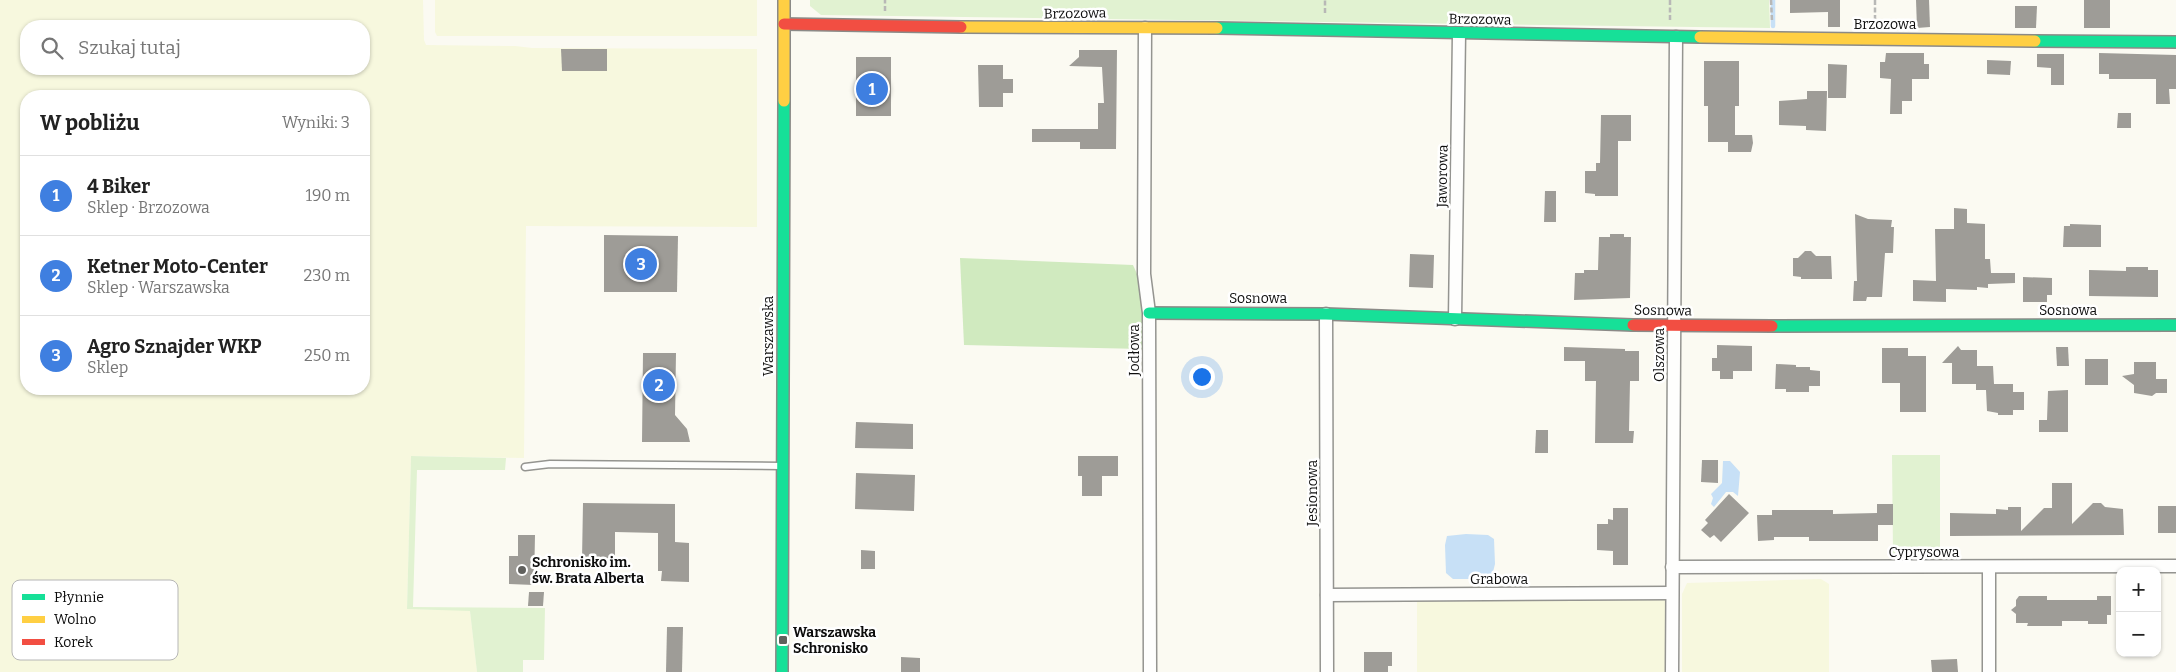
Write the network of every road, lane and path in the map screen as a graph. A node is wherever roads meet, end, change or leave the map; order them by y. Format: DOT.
graph roads {
  1 [pos="784,0"];
  2 [pos="1325,0"];
  3 [pos="1670,0"];
  4 [pos="1771,0"];
  5 [pos="1875,0"];
  6 [pos="1325,18"];
  7 [pos="1670,22"];
  8 [pos="784,24"];
  9 [pos="1145,28"];
  10 [pos="1459,34"];
  11 [pos="1676,37"];
  12 [pos="1772,38"];
  13 [pos="1875,39"];
  14 [pos="2176,42"];
  15 [pos="1149,313"];
  16 [pos="1326,314"];
  17 [pos="1455,319"];
  18 [pos="2176,325"];
  19 [pos="1674,326"];
  20 [pos="783,466"];
  21 [pos="525,467"];
  22 [pos="2176,566"];
  23 [pos="1672,567"];
  24 [pos="1989,567"];
  25 [pos="1672,593"];
  26 [pos="1327,595"];
  27 [pos="782,672"];
  28 [pos="1150,672"];
  29 [pos="1328,672"];
  30 [pos="1672,672"];
  31 [pos="1989,672"];
  1 -- 8 [label="street, Warszawska"];
  2 -- 6 [label="path"];
  3 -- 7 [label="path"];
  4 -- 12 [label="path"];
  5 -- 13 [label="path"];
  8 -- 9 [label="street, Brzozowa"];
  8 -- 20 [label="street, Warszawska"];
  9 -- 10 [label="street, Brzozowa"];
  9 -- 15 [label="street, Jodłowa"];
  10 -- 11 [label="street, Brzozowa"];
  10 -- 17 [label="street, Jaworowa"];
  11 -- 12 [label="street, Brzozowa"];
  11 -- 19 [label="street, Olszowa"];
  12 -- 13 [label="street, Brzozowa"];
  13 -- 14 [label="street, Brzozowa"];
  15 -- 16 [label="street, Sosnowa"];
  15 -- 28 [label="street, Jodłowa"];
  16 -- 17 [label="street, Sosnowa"];
  16 -- 26 [label="street, Jesionowa"];
  17 -- 19 [label="street, Sosnowa"];
  18 -- 19 [label="street, Sosnowa"];
  19 -- 23 [label="street, Olszowa"];
  20 -- 21 [label="lane"];
  20 -- 27 [label="street, Warszawska"];
  22 -- 24 [label="street, Cyprysowa"];
  23 -- 24 [label="street, Cyprysowa"];
  23 -- 25 [label="street, Olszowa"];
  24 -- 31 [label="street"];
  25 -- 26 [label="street, Grabowa"];
  25 -- 30 [label="street, Olszowa"];
  26 -- 29 [label="street, Jesionowa"];
}
